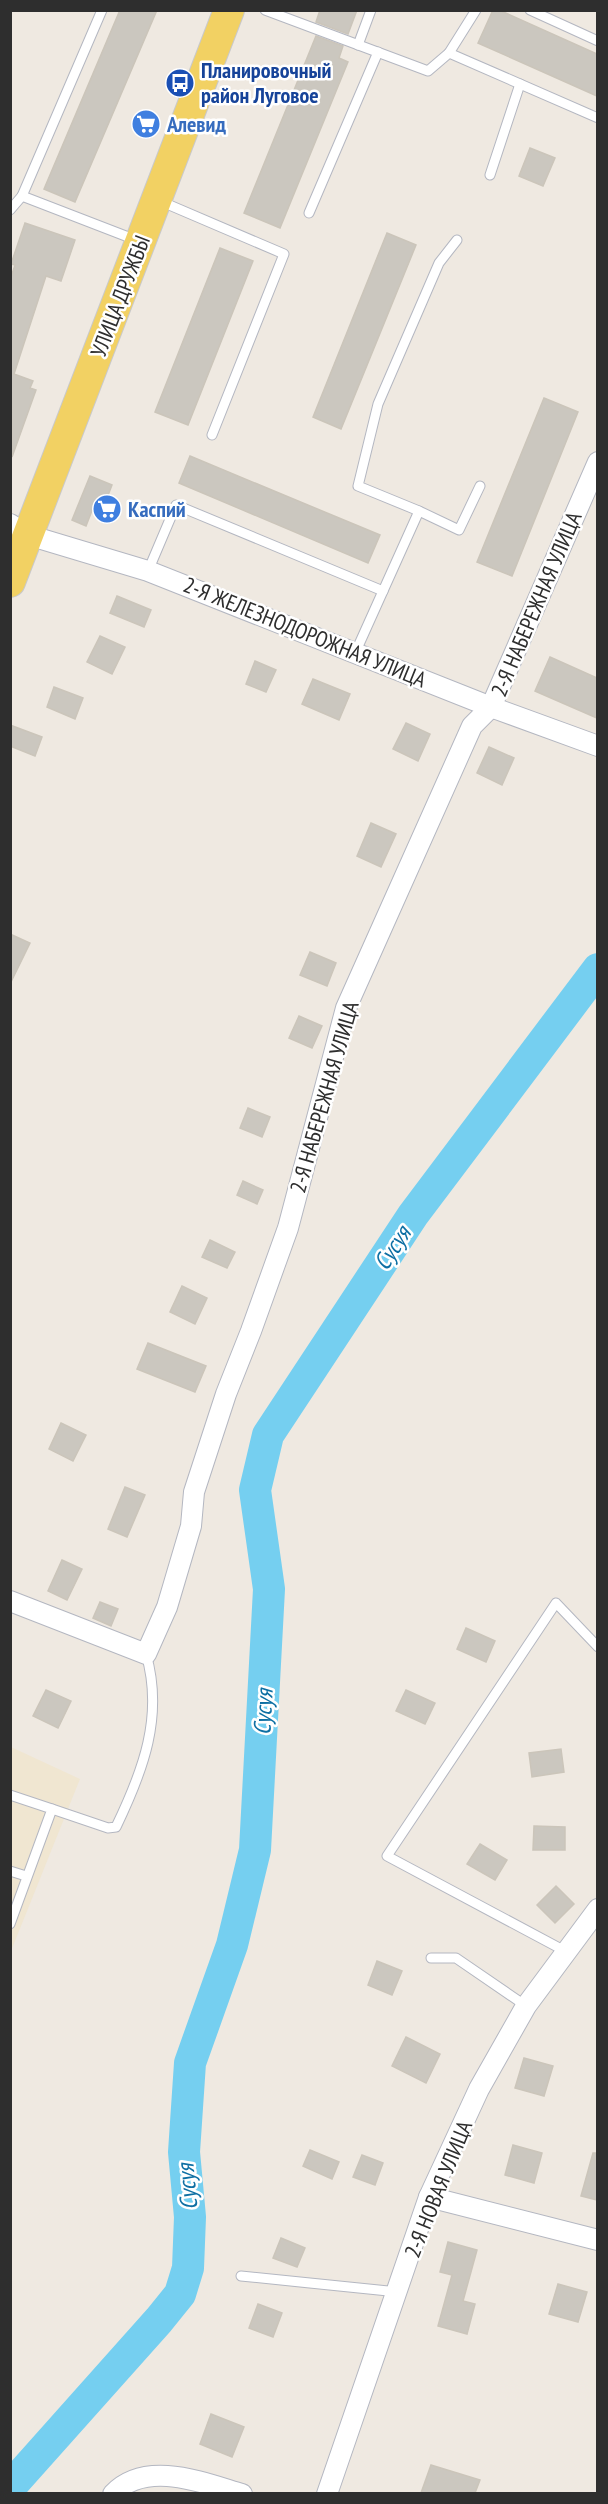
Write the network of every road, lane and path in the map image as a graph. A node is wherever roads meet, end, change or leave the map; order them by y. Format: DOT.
graph roads {
  1 [pos="102,10"];
  2 [pos="229,10"];
  3 [pos="265,10"];
  4 [pos="370,10"];
  5 [pos="476,10"];
  6 [pos="530,10"];
  7 [pos="597,41"];
  8 [pos="358,45"];
  9 [pos="378,52"];
  10 [pos="449,53"];
  11 [pos="520,84"];
  12 [pos="597,118"];
  13 [pos="490,175"];
  14 [pos="22,196"];
  15 [pos="158,200"];
  16 [pos="10,210"];
  17 [pos="309,213"];
  18 [pos="457,240"];
  19 [pos="141,242"];
  20 [pos="212,435"];
  21 [pos="597,462"];
  22 [pos="480,486"];
  23 [pos="419,511"];
  24 [pos="19,529"];
  25 [pos="148,571"];
  26 [pos="10,582"];
  27 [pos="383,591"];
  28 [pos="356,651"];
  29 [pos="491,707"];
  30 [pos="597,746"];
  31 [pos="10,1601"];
  32 [pos="597,1647"];
  33 [pos="146,1654"];
  34 [pos="10,1795"];
  35 [pos="52,1809"];
  36 [pos="10,1870"];
  37 [pos="26,1876"];
  38 [pos="597,1910"];
  39 [pos="10,1924"];
  40 [pos="565,1951"];
  41 [pos="431,1958"];
  42 [pos="526,2006"];
  43 [pos="429,2197"];
  44 [pos="597,2240"];
  45 [pos="241,2276"];
  46 [pos="398,2292"];
  47 [pos="113,2493"];
  48 [pos="242,2493"];
  49 [pos="327,2493"];
  1 -- 14 [label="lane"];
  2 -- 15 [label="main road, УЛИЦА ДРУЖБЫ"];
  3 -- 8 [label="lane"];
  4 -- 8 [label="lane"];
  5 -- 10 [label="lane"];
  6 -- 7 [label="lane"];
  8 -- 9 [label="lane"];
  9 -- 10 [label="lane"];
  9 -- 17 [label="lane"];
  10 -- 11 [label="lane"];
  11 -- 12 [label="lane"];
  11 -- 13 [label="lane"];
  14 -- 16 [label="lane"];
  14 -- 19 [label="lane"];
  15 -- 19 [label="main road, УЛИЦА ДРУЖБЫ"];
  15 -- 20 [label="lane"];
  18 -- 23 [label="lane"];
  19 -- 24 [label="main road, УЛИЦА ДРУЖБЫ"];
  21 -- 29 [label="street, 2-Я НАБЕРЕЖНАЯ УЛИЦА"];
  22 -- 23 [label="lane"];
  23 -- 27 [label="lane"];
  24 -- 25 [label="street, 2-Я ЖЕЛЕЗНОДОРОЖНАЯ УЛИЦА"];
  24 -- 26 [label="main road, УЛИЦА ДРУЖБЫ"];
  25 -- 27 [label="lane"];
  25 -- 28 [label="street, 2-Я ЖЕЛЕЗНОДОРОЖНАЯ УЛИЦА"];
  27 -- 28 [label="lane"];
  28 -- 29 [label="street, 2-Я ЖЕЛЕЗНОДОРОЖНАЯ УЛИЦА"];
  29 -- 30 [label="street, 2-Я ЖЕЛЕЗНОДОРОЖНАЯ УЛИЦА"];
  29 -- 33 [label="street, 2-Я НАБЕРЕЖНАЯ УЛИЦА"];
  31 -- 33 [label="street"];
  32 -- 40 [label="lane"];
  33 -- 35 [label="lane"];
  34 -- 35 [label="lane"];
  35 -- 37 [label="lane"];
  36 -- 37 [label="lane"];
  37 -- 39 [label="lane"];
  38 -- 40 [label="street, 2-Я НОВАЯ УЛИЦА"];
  40 -- 42 [label="street, 2-Я НОВАЯ УЛИЦА"];
  41 -- 42 [label="lane"];
  42 -- 43 [label="street, 2-Я НОВАЯ УЛИЦА"];
  43 -- 44 [label="street"];
  43 -- 46 [label="street, 2-Я НОВАЯ УЛИЦА"];
  45 -- 46 [label="lane"];
  46 -- 49 [label="street, 2-Я НОВАЯ УЛИЦА"];
  47 -- 48 [label="street"];
}
